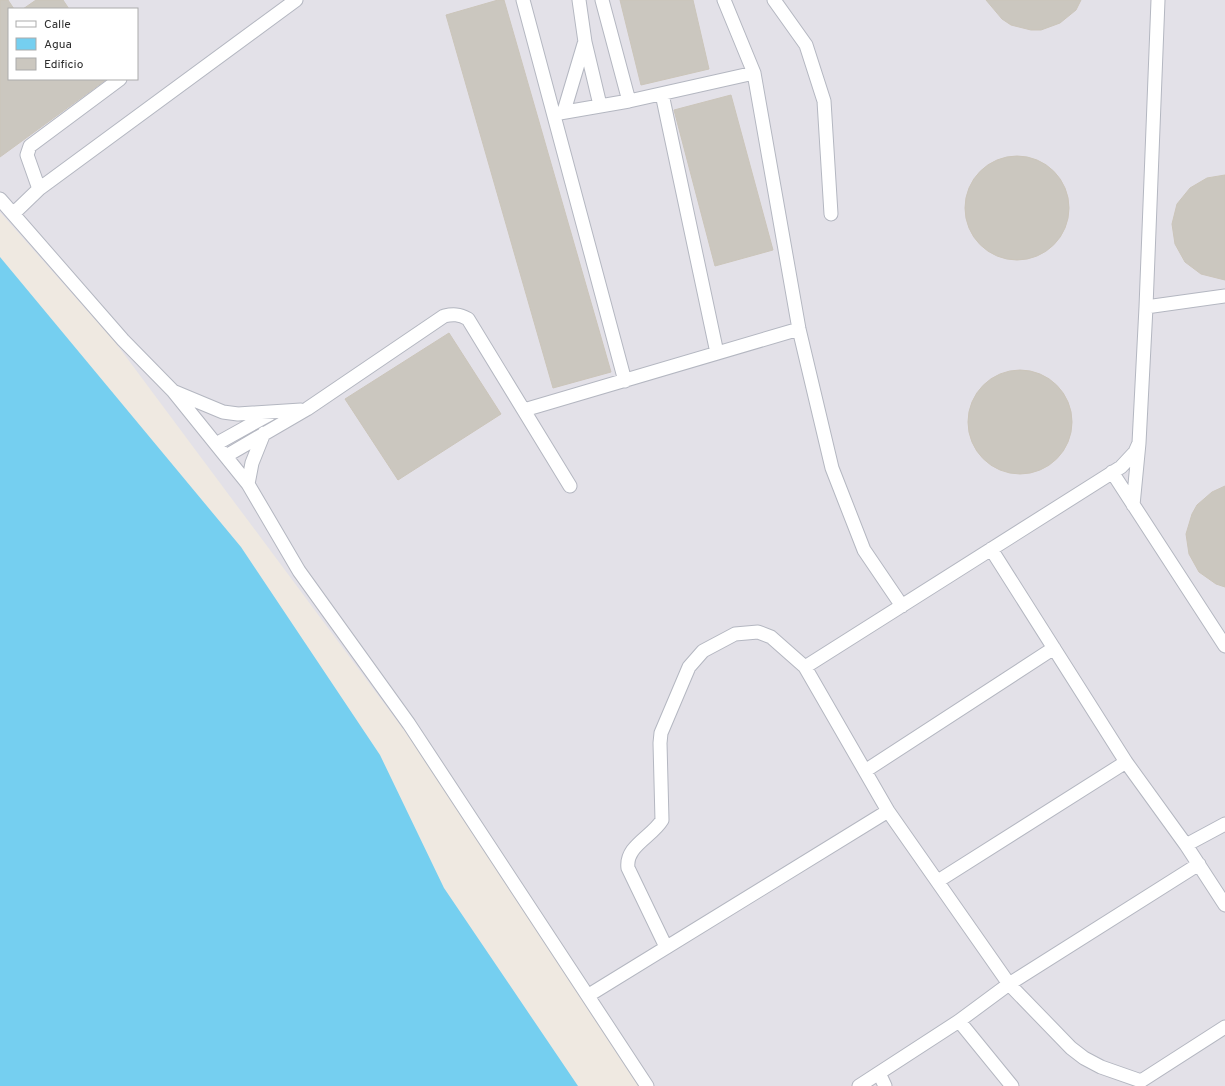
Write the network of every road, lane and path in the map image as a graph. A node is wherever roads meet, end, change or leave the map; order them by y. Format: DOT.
graph roads {
  1 [pos="296,0"];
  2 [pos="524,0"];
  3 [pos="579,0"];
  4 [pos="602,0"];
  5 [pos="724,0"];
  6 [pos="774,0"];
  7 [pos="1158,0"];
  8 [pos="585,42"];
  9 [pos="754,73"];
  10 [pos="119,80"];
  11 [pos="662,94"];
  12 [pos="629,101"];
  13 [pos="600,106"];
  14 [pos="559,113"];
  15 [pos="39,189"];
  16 [pos="0,199"];
  17 [pos="13,214"];
  18 [pos="831,214"];
  19 [pos="1225,296"];
  20 [pos="1146,307"];
  21 [pos="799,329"];
  22 [pos="717,353"];
  23 [pos="625,380"];
  24 [pos="173,391"];
  25 [pos="307,409"];
  26 [pos="524,410"];
  27 [pos="272,413"];
  28 [pos="264,433"];
  29 [pos="1139,443"];
  30 [pos="216,444"];
  31 [pos="226,456"];
  32 [pos="1112,472"];
  33 [pos="248,484"];
  34 [pos="570,486"];
  35 [pos="1133,505"];
  36 [pos="991,549"];
  37 [pos="902,606"];
  38 [pos="1224,642"];
  39 [pos="1054,648"];
  40 [pos="805,667"];
  41 [pos="1126,762"];
  42 [pos="865,771"];
  43 [pos="888,811"];
  44 [pos="1225,824"];
  45 [pos="1186,845"];
  46 [pos="1199,864"];
  47 [pos="938,881"];
  48 [pos="1225,905"];
  49 [pos="666,947"];
  50 [pos="1009,984"];
  51 [pos="589,995"];
  52 [pos="959,1021"];
  53 [pos="1225,1027"];
  54 [pos="878,1073"];
  55 [pos="1142,1083"];
  56 [pos="647,1086"];
  57 [pos="859,1086"];
  58 [pos="885,1086"];
  59 [pos="1012,1086"];
  1 -- 15 [label="street"];
  2 -- 14 [label="street"];
  3 -- 8 [label="street"];
  4 -- 12 [label="street"];
  5 -- 9 [label="street"];
  6 -- 18 [label="street"];
  7 -- 20 [label="street"];
  8 -- 13 [label="street"];
  8 -- 14 [label="street"];
  9 -- 11 [label="street"];
  9 -- 21 [label="street"];
  10 -- 15 [label="street"];
  11 -- 12 [label="street"];
  11 -- 22 [label="street"];
  12 -- 13 [label="street"];
  13 -- 14 [label="street"];
  14 -- 23 [label="street"];
  15 -- 17 [label="street"];
  16 -- 17 [label="street"];
  17 -- 24 [label="street"];
  19 -- 20 [label="street"];
  20 -- 29 [label="street"];
  21 -- 22 [label="street"];
  21 -- 37 [label="street"];
  22 -- 23 [label="street"];
  23 -- 26 [label="street"];
  24 -- 27 [label="street"];
  24 -- 30 [label="street"];
  25 -- 26 [label="street"];
  25 -- 27 [label="street"];
  25 -- 28 [label="street"];
  26 -- 34 [label="street"];
  27 -- 30 [label="street"];
  28 -- 31 [label="street"];
  28 -- 33 [label="street"];
  29 -- 32 [label="street"];
  29 -- 35 [label="street"];
  30 -- 31 [label="street"];
  31 -- 33 [label="street"];
  32 -- 35 [label="street"];
  32 -- 36 [label="street"];
  33 -- 51 [label="street"];
  35 -- 38 [label="street"];
  36 -- 37 [label="street"];
  36 -- 39 [label="street"];
  37 -- 40 [label="street"];
  39 -- 41 [label="street"];
  39 -- 42 [label="street"];
  40 -- 42 [label="street"];
  40 -- 49 [label="street"];
  41 -- 45 [label="street"];
  41 -- 47 [label="street"];
  42 -- 43 [label="street"];
  43 -- 47 [label="street"];
  43 -- 49 [label="street"];
  44 -- 45 [label="street"];
  45 -- 46 [label="street"];
  46 -- 48 [label="street"];
  46 -- 50 [label="street"];
  47 -- 50 [label="street"];
  49 -- 51 [label="street"];
  50 -- 52 [label="street"];
  50 -- 55 [label="street"];
  51 -- 56 [label="street"];
  52 -- 54 [label="street"];
  52 -- 59 [label="street"];
  53 -- 55 [label="street"];
  54 -- 57 [label="street"];
  54 -- 58 [label="street"];
}
